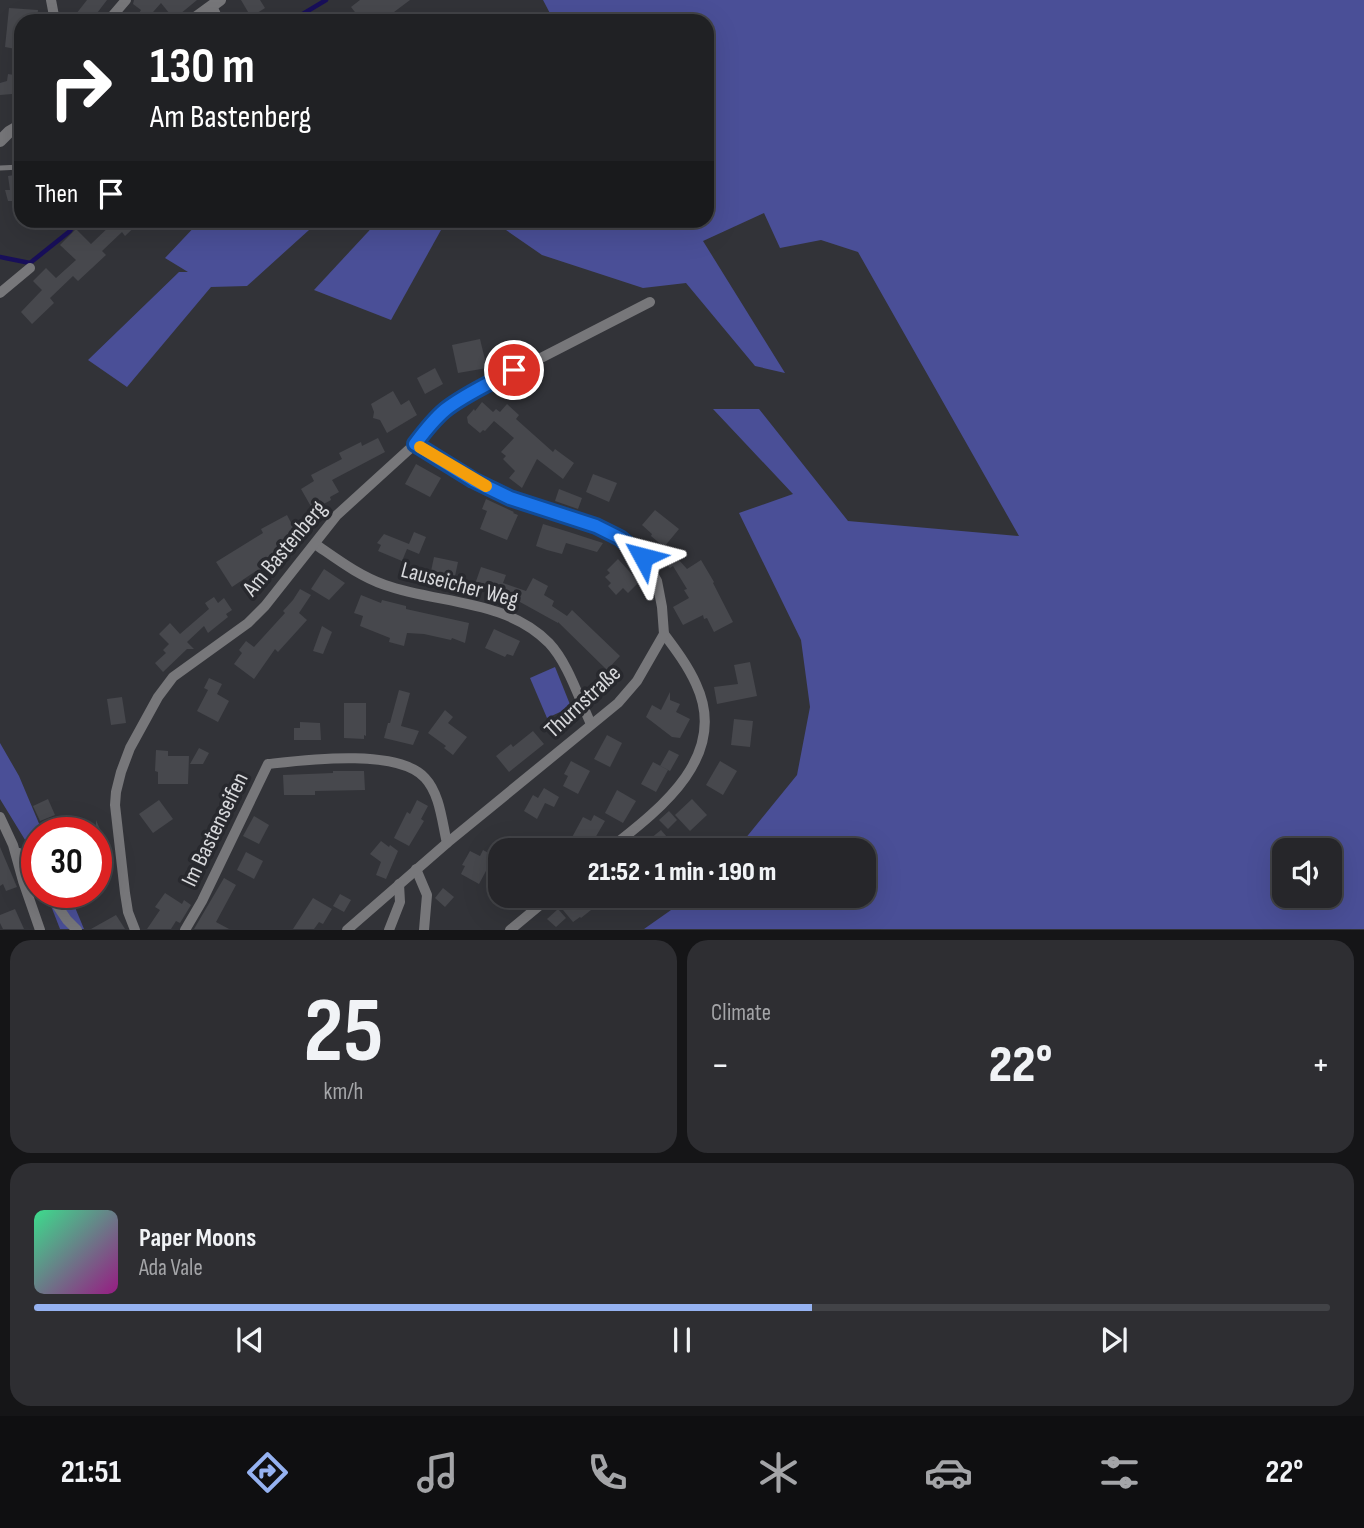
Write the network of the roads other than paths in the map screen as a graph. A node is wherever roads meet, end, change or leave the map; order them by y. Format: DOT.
graph roads {
  1 [pos="126,0"];
  2 [pos="216,3"];
  3 [pos="114,14"];
  4 [pos="201,14"];
  5 [pos="14,129"];
  6 [pos="0,141"];
  7 [pos="30,268"];
  8 [pos="0,293"];
  9 [pos="650,302"];
  10 [pos="415,444"];
  11 [pos="315,544"];
  12 [pos="664,634"];
  13 [pos="591,724"];
  14 [pos="0,817"];
  15 [pos="623,838"];
  16 [pos="447,843"];
  17 [pos="13,845"];
  18 [pos="21,856"];
  19 [pos="416,869"];
  20 [pos="399,884"];
  21 [pos="59,908"];
  22 [pos="536,908"];
  23 [pos="40,929"];
  24 [pos="77,929"];
  25 [pos="135,929"];
  26 [pos="186,929"];
  27 [pos="347,929"];
  28 [pos="389,929"];
  29 [pos="424,929"];
  30 [pos="510,929"];
  1 -- 3 [label="street"];
  2 -- 4 [label="street"];
  5 -- 6 [label="street"];
  7 -- 8 [label="street"];
  9 -- 10 [label="street, Am Bastenberg"];
  10 -- 11 [label="street, Am Bastenberg"];
  10 -- 12 [label="street"];
  11 -- 13 [label="street, Lauseicher Weg"];
  11 -- 25 [label="street, Am Bastenberg"];
  12 -- 13 [label="street, Thurnstraße"];
  12 -- 15 [label="street"];
  13 -- 16 [label="street, Thurnstraße"];
  14 -- 17 [label="street"];
  16 -- 19 [label="street, Thurnstraße"];
  16 -- 26 [label="street, Im Bastenseifen"];
  17 -- 18 [label="street"];
  17 -- 23 [label="street"];
  19 -- 20 [label="street, Thurnstraße"];
  19 -- 29 [label="street"];
  20 -- 27 [label="street, Thurnstraße"];
  20 -- 28 [label="street"];
  21 -- 24 [label="street"];
  22 -- 30 [label="street"];
}
